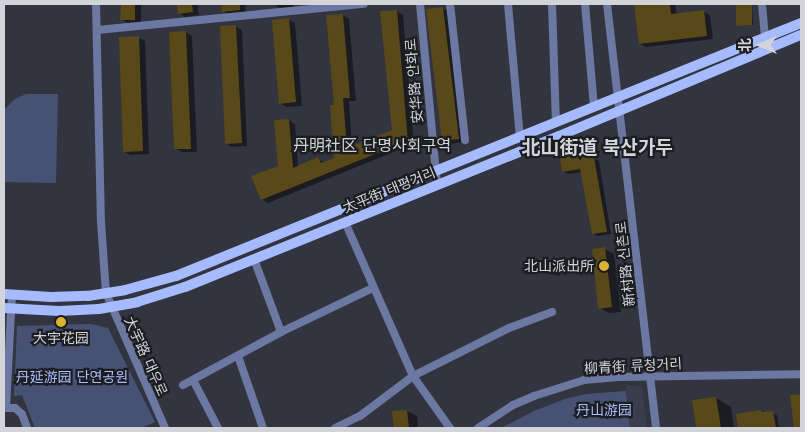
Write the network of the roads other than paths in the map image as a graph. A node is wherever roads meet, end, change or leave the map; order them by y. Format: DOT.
graph roads {
  1 [pos="96,4"];
  2 [pos="364,4"];
  3 [pos="420,4"];
  4 [pos="450,4"];
  5 [pos="508,4"];
  6 [pos="552,4"];
  7 [pos="585,4"];
  8 [pos="607,4"];
  9 [pos="762,4"];
  10 [pos="801,23"];
  11 [pos="97,30"];
  12 [pos="801,35"];
  13 [pos="765,37"];
  14 [pos="766,49"];
  15 [pos="619,97"];
  16 [pos="594,107"];
  17 [pos="620,110"];
  18 [pos="556,123"];
  19 [pos="520,138"];
  20 [pos="465,140"];
  21 [pos="435,172"];
  22 [pos="437,185"];
  23 [pos="345,222"];
  24 [pos="254,258"];
  25 [pos="373,288"];
  26 [pos="8,294"];
  27 [pos="106,294"];
  28 [pos="111,307"];
  29 [pos="7,309"];
  30 [pos="552,312"];
  31 [pos="281,332"];
  32 [pos="238,356"];
  33 [pos="801,374"];
  34 [pos="413,376"];
  35 [pos="650,377"];
  36 [pos="193,380"];
  37 [pos="183,385"];
  38 [pos="5,408"];
  39 [pos="162,427"];
  40 [pos="27,428"];
  41 [pos="218,428"];
  42 [pos="263,428"];
  43 [pos="335,428"];
  44 [pos="450,428"];
  45 [pos="478,428"];
  46 [pos="656,428"];
  1 -- 11 [label="street, 大宇路 대우로"];
  2 -- 11 [label="street"];
  3 -- 21 [label="street, 安华路 안화로"];
  4 -- 20 [label="street"];
  5 -- 19 [label="street"];
  6 -- 18 [label="street"];
  7 -- 16 [label="street"];
  8 -- 15 [label="street, 新村路 신촌로"];
  9 -- 13 [label="street"];
  10 -- 13 [label="main road, 太平街 태평거리"];
  11 -- 27 [label="street, 大宇路 대우로"];
  12 -- 14 [label="main road, 太平街 태평거리"];
  13 -- 14 [label="street"];
  13 -- 15 [label="main road, 太平街 태평거리"];
  14 -- 17 [label="main road, 太平街 태평거리"];
  15 -- 16 [label="main road, 太平街 태평거리"];
  15 -- 17 [label="street, 新村路 신촌로"];
  16 -- 18 [label="main road, 太平街 태평거리"];
  17 -- 22 [label="main road, 太平街 태평거리"];
  17 -- 35 [label="street, 新村路 신촌로"];
  18 -- 19 [label="main road, 太平街 태평거리"];
  19 -- 21 [label="main road, 太平街 태평거리"];
  21 -- 22 [label="street, 安华路 안화로"];
  21 -- 27 [label="main road, 太平街 태평거리"];
  22 -- 23 [label="main road, 太平街 태평거리"];
  23 -- 24 [label="main road, 太平街 태평거리"];
  23 -- 25 [label="street"];
  24 -- 28 [label="main road, 太平街 태평거리"];
  24 -- 31 [label="street"];
  25 -- 31 [label="street"];
  25 -- 34 [label="street"];
  26 -- 27 [label="main road, 太平街 태평거리"];
  26 -- 29 [label="street"];
  27 -- 28 [label="street, 大宇路 대우로"];
  28 -- 29 [label="main road, 太平街 태평거리"];
  28 -- 39 [label="street, 大宇路 대우로"];
  29 -- 38 [label="street"];
  30 -- 34 [label="street"];
  31 -- 32 [label="street"];
  32 -- 36 [label="street"];
  32 -- 42 [label="street"];
  33 -- 35 [label="street, 柳青街 류청거리"];
  34 -- 43 [label="street"];
  34 -- 44 [label="street"];
  35 -- 45 [label="street, 柳青街 류청거리"];
  35 -- 46 [label="street, 新村路 신촌로"];
  36 -- 37 [label="street"];
  36 -- 41 [label="street"];
  38 -- 40 [label="street"];
}
